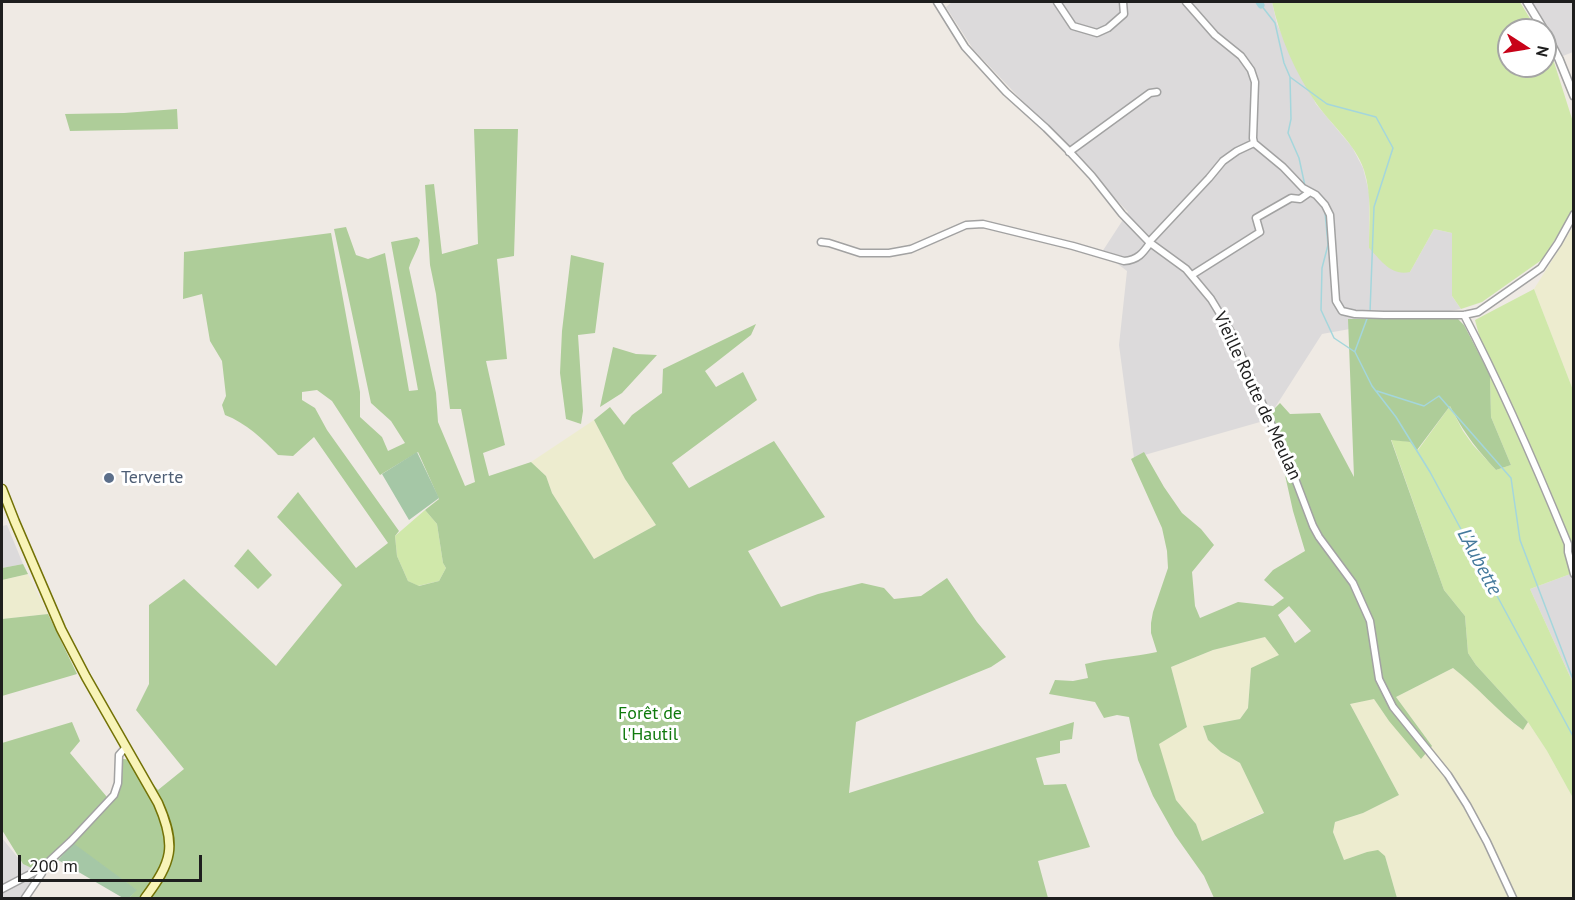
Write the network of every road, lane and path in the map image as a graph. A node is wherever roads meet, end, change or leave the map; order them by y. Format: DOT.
graph roads {
  1 [pos="1057,2"];
  2 [pos="1123,2"];
  3 [pos="1186,2"];
  4 [pos="1527,2"];
  5 [pos="942,4"];
  6 [pos="1536,18"];
  7 [pos="1557,57"];
  8 [pos="1156,92"];
  9 [pos="1574,96"];
  10 [pos="1254,143"];
  11 [pos="1069,152"];
  12 [pos="1310,192"];
  13 [pos="1574,214"];
  14 [pos="820,242"];
  15 [pos="1150,242"];
  16 [pos="1192,275"];
  17 [pos="1464,315"];
  18 [pos="2,489"];
  19 [pos="1574,574"];
  20 [pos="126,747"];
  21 [pos="42,868"];
  22 [pos="2,889"];
  23 [pos="25,898"];
  24 [pos="145,898"];
  25 [pos="1513,898"];
  1 -- 2 [label="street"];
  3 -- 10 [label="street"];
  4 -- 6 [label="street"];
  5 -- 11 [label="street, Vieille Route de Meulan"];
  7 -- 9 [label="street"];
  8 -- 11 [label="street"];
  10 -- 12 [label="street"];
  10 -- 15 [label="street"];
  11 -- 15 [label="street, Vieille Route de Meulan"];
  12 -- 16 [label="street"];
  12 -- 17 [label="street"];
  13 -- 17 [label="street"];
  14 -- 15 [label="street"];
  15 -- 16 [label="street, Vieille Route de Meulan"];
  16 -- 25 [label="street, Vieille Route de Meulan"];
  17 -- 19 [label="street"];
  18 -- 20 [label="main road"];
  20 -- 21 [label="street"];
  20 -- 24 [label="main road"];
  21 -- 22 [label="street"];
  21 -- 23 [label="street"];
}
